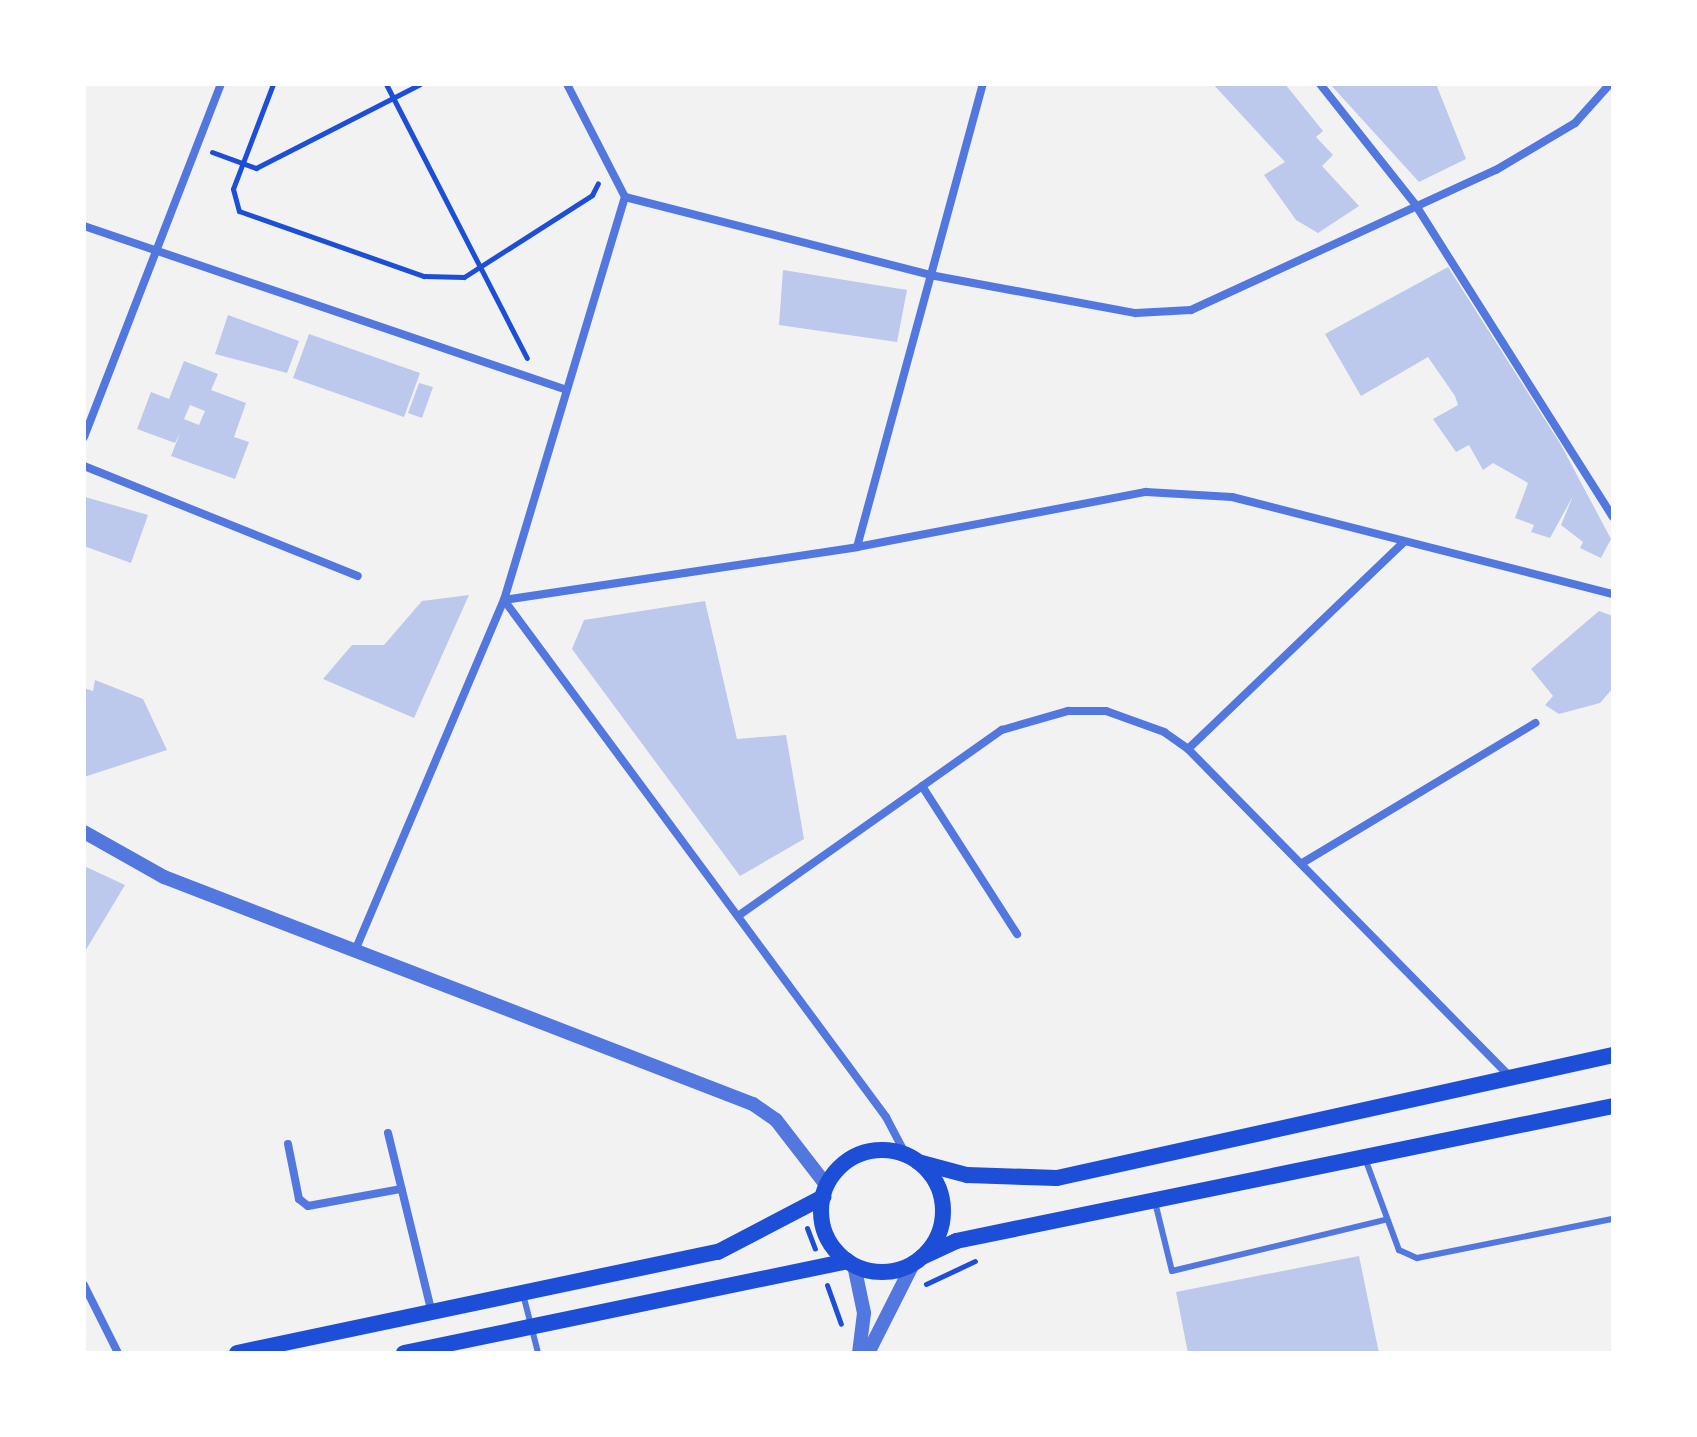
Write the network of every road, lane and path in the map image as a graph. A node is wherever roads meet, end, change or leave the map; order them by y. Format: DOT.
graph roads {
  1 [pos="221,84"];
  2 [pos="273,84"];
  3 [pos="386,84"];
  4 [pos="420,84"];
  5 [pos="567,84"];
  6 [pos="983,84"];
  7 [pos="1320,84"];
  8 [pos="1610,84"];
  9 [pos="393,98"];
  10 [pos="197,146"];
  11 [pos="243,163"];
  12 [pos="599,174"];
  13 [pos="625,197"];
  14 [pos="1415,204"];
  15 [pos="84,226"];
  16 [pos="156,251"];
  17 [pos="480,267"];
  18 [pos="930,275"];
  19 [pos="538,380"];
  20 [pos="564,389"];
  21 [pos="84,437"];
  22 [pos="84,466"];
  23 [pos="1613,517"];
  24 [pos="1403,543"];
  25 [pos="857,547"];
  26 [pos="358,576"];
  27 [pos="1613,594"];
  28 [pos="504,600"];
  29 [pos="1535,723"];
  30 [pos="1188,749"];
  31 [pos="922,786"];
  32 [pos="84,832"];
  33 [pos="1304,862"];
  34 [pos="738,916"];
  35 [pos="1017,934"];
  36 [pos="354,953"];
  37 [pos="1613,1055"];
  38 [pos="1510,1077"];
  39 [pos="1613,1106"];
  40 [pos="388,1133"];
  41 [pos="288,1144"];
  42 [pos="1364,1157"];
  43 [pos="912,1159"];
  44 [pos="401,1189"];
  45 [pos="825,1191"];
  46 [pos="1155,1202"];
  47 [pos="1613,1219"];
  48 [pos="1384,1220"];
  49 [pos="918,1260"];
  50 [pos="979,1260"];
  51 [pos="851,1263"];
  52 [pos="84,1285"];
  53 [pos="919,1293"];
  54 [pos="523,1294"];
  55 [pos="432,1313"];
  56 [pos="529,1326"];
  57 [pos="118,1353"];
  58 [pos="237,1353"];
  59 [pos="404,1353"];
  60 [pos="538,1353"];
  61 [pos="859,1353"];
  62 [pos="868,1353"];
  1 -- 10 [label="street"];
  2 -- 11 [label="path"];
  3 -- 9 [label="path"];
  4 -- 9 [label="path"];
  5 -- 13 [label="street"];
  6 -- 18 [label="street"];
  7 -- 14 [label="street"];
  8 -- 14 [label="street"];
  9 -- 11 [label="path"];
  9 -- 17 [label="path"];
  10 -- 11 [label="path"];
  10 -- 16 [label="street"];
  11 -- 17 [label="path"];
  12 -- 17 [label="path"];
  13 -- 18 [label="street"];
  13 -- 20 [label="street"];
  14 -- 18 [label="street"];
  14 -- 23 [label="street"];
  15 -- 16 [label="street"];
  16 -- 19 [label="street"];
  16 -- 21 [label="street"];
  17 -- 19 [label="path"];
  18 -- 25 [label="street"];
  19 -- 20 [label="street"];
  20 -- 28 [label="street"];
  22 -- 26 [label="street"];
  24 -- 25 [label="street"];
  24 -- 27 [label="street"];
  24 -- 30 [label="street"];
  25 -- 28 [label="street"];
  28 -- 34 [label="street"];
  28 -- 36 [label="street"];
  29 -- 33 [label="street"];
  30 -- 31 [label="street"];
  30 -- 33 [label="street"];
  31 -- 34 [label="street"];
  31 -- 35 [label="street"];
  32 -- 36 [label="street"];
  33 -- 38 [label="street"];
  34 -- 43 [label="street"];
  36 -- 45 [label="street"];
  37 -- 38 [label="main road"];
  38 -- 43 [label="main road"];
  39 -- 42 [label="main road"];
  40 -- 44 [label="street"];
  41 -- 44 [label="street"];
  42 -- 46 [label="main road"];
  42 -- 48 [label="lane"];
  43 -- 45 [label="main road"];
  43 -- 49 [label="main road"];
  44 -- 55 [label="street"];
  45 -- 51 [label="main road"];
  45 -- 54 [label="main road"];
  46 -- 48 [label="lane"];
  46 -- 49 [label="main road"];
  47 -- 48 [label="lane"];
  49 -- 51 [label="main road"];
  49 -- 62 [label="street"];
  50 -- 53 [label="path"];
  51 -- 56 [label="main road"];
  51 -- 61 [label="street"];
  52 -- 57 [label="street"];
  54 -- 55 [label="main road"];
  54 -- 56 [label="lane"];
  55 -- 58 [label="main road"];
  56 -- 59 [label="main road"];
  56 -- 60 [label="lane"];
}
